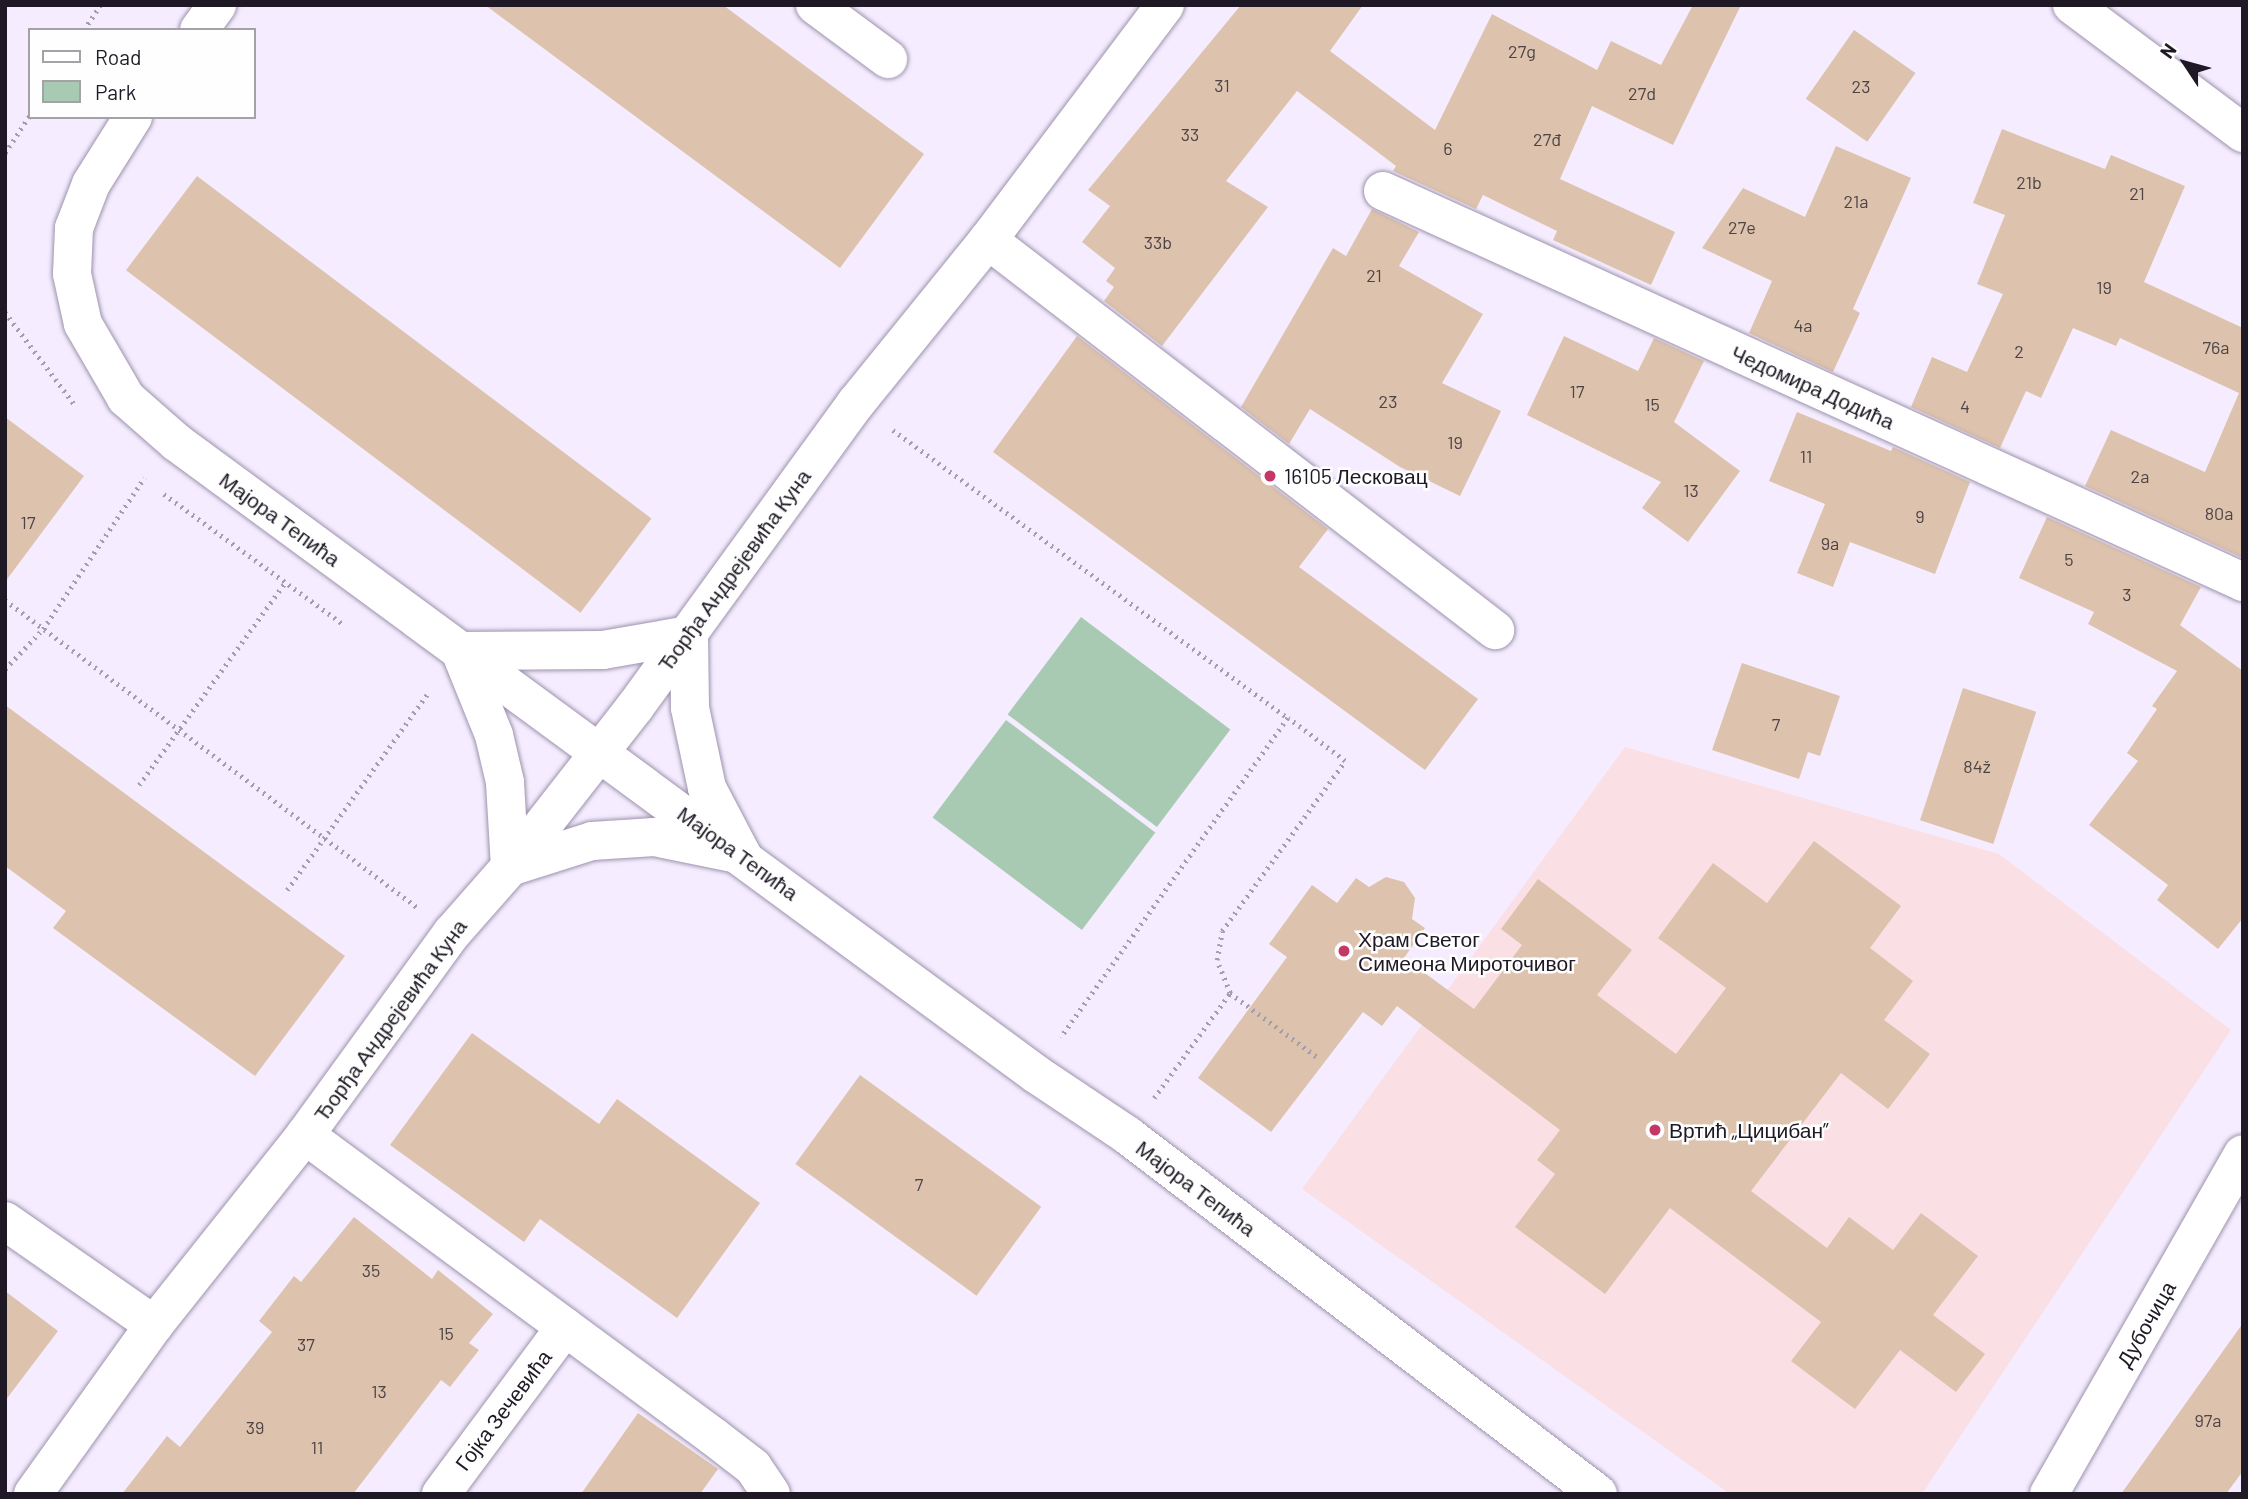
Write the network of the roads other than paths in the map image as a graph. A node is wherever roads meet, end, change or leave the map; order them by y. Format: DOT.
graph roads {
  1 [pos="217,5"];
  2 [pos="815,5"];
  3 [pos="1165,5"];
  4 [pos="2072,5"];
  5 [pos="200,28"];
  6 [pos="888,59"];
  7 [pos="132,119"];
  8 [pos="2243,133"];
  9 [pos="1382,191"];
  10 [pos="988,240"];
  11 [pos="2243,582"];
  12 [pos="1495,630"];
  13 [pos="689,635"];
  14 [pos="460,651"];
  15 [pos="600,752"];
  16 [pos="742,855"];
  17 [pos="510,867"];
  18 [pos="305,1135"];
  19 [pos="2243,1154"];
  20 [pos="5,1221"];
  21 [pos="154,1325"];
  22 [pos="565,1327"];
  23 [pos="33,1494"];
  24 [pos="441,1494"];
  25 [pos="771,1494"];
  26 [pos="1598,1494"];
  27 [pos="2049,1494"];
  1 -- 5 [label="street"];
  2 -- 6 [label="street"];
  3 -- 10 [label="street, Ђорђа Андрејевића Куна"];
  4 -- 8 [label="street"];
  7 -- 14 [label="street, Мајора Тепића"];
  9 -- 11 [label="street, Чедомира Додића"];
  10 -- 12 [label="street"];
  10 -- 13 [label="street, Ђорђа Андрејевића Куна"];
  13 -- 14 [label="street"];
  13 -- 15 [label="street, Ђорђа Андрејевића Куна"];
  13 -- 16 [label="street"];
  14 -- 15 [label="street, Мајора Тепића"];
  14 -- 17 [label="street"];
  15 -- 16 [label="street, Мајора Тепића"];
  15 -- 17 [label="street, Ђорђа Андрејевића Куна"];
  16 -- 17 [label="street"];
  16 -- 26 [label="street, Мајора Тепића"];
  17 -- 18 [label="street, Ђорђа Андрејевића Куна"];
  18 -- 21 [label="street, Ђорђа Андрејевића Куна"];
  18 -- 22 [label="street, Ђорђа Андрејевића Куна"];
  19 -- 27 [label="street, Дубочица"];
  20 -- 21 [label="street"];
  21 -- 23 [label="street, Ђорђа Андрејевића Куна"];
  22 -- 24 [label="street, Гојка Зечевића"];
  22 -- 25 [label="street, Ђорђа Андрејевића Куна"];
}
